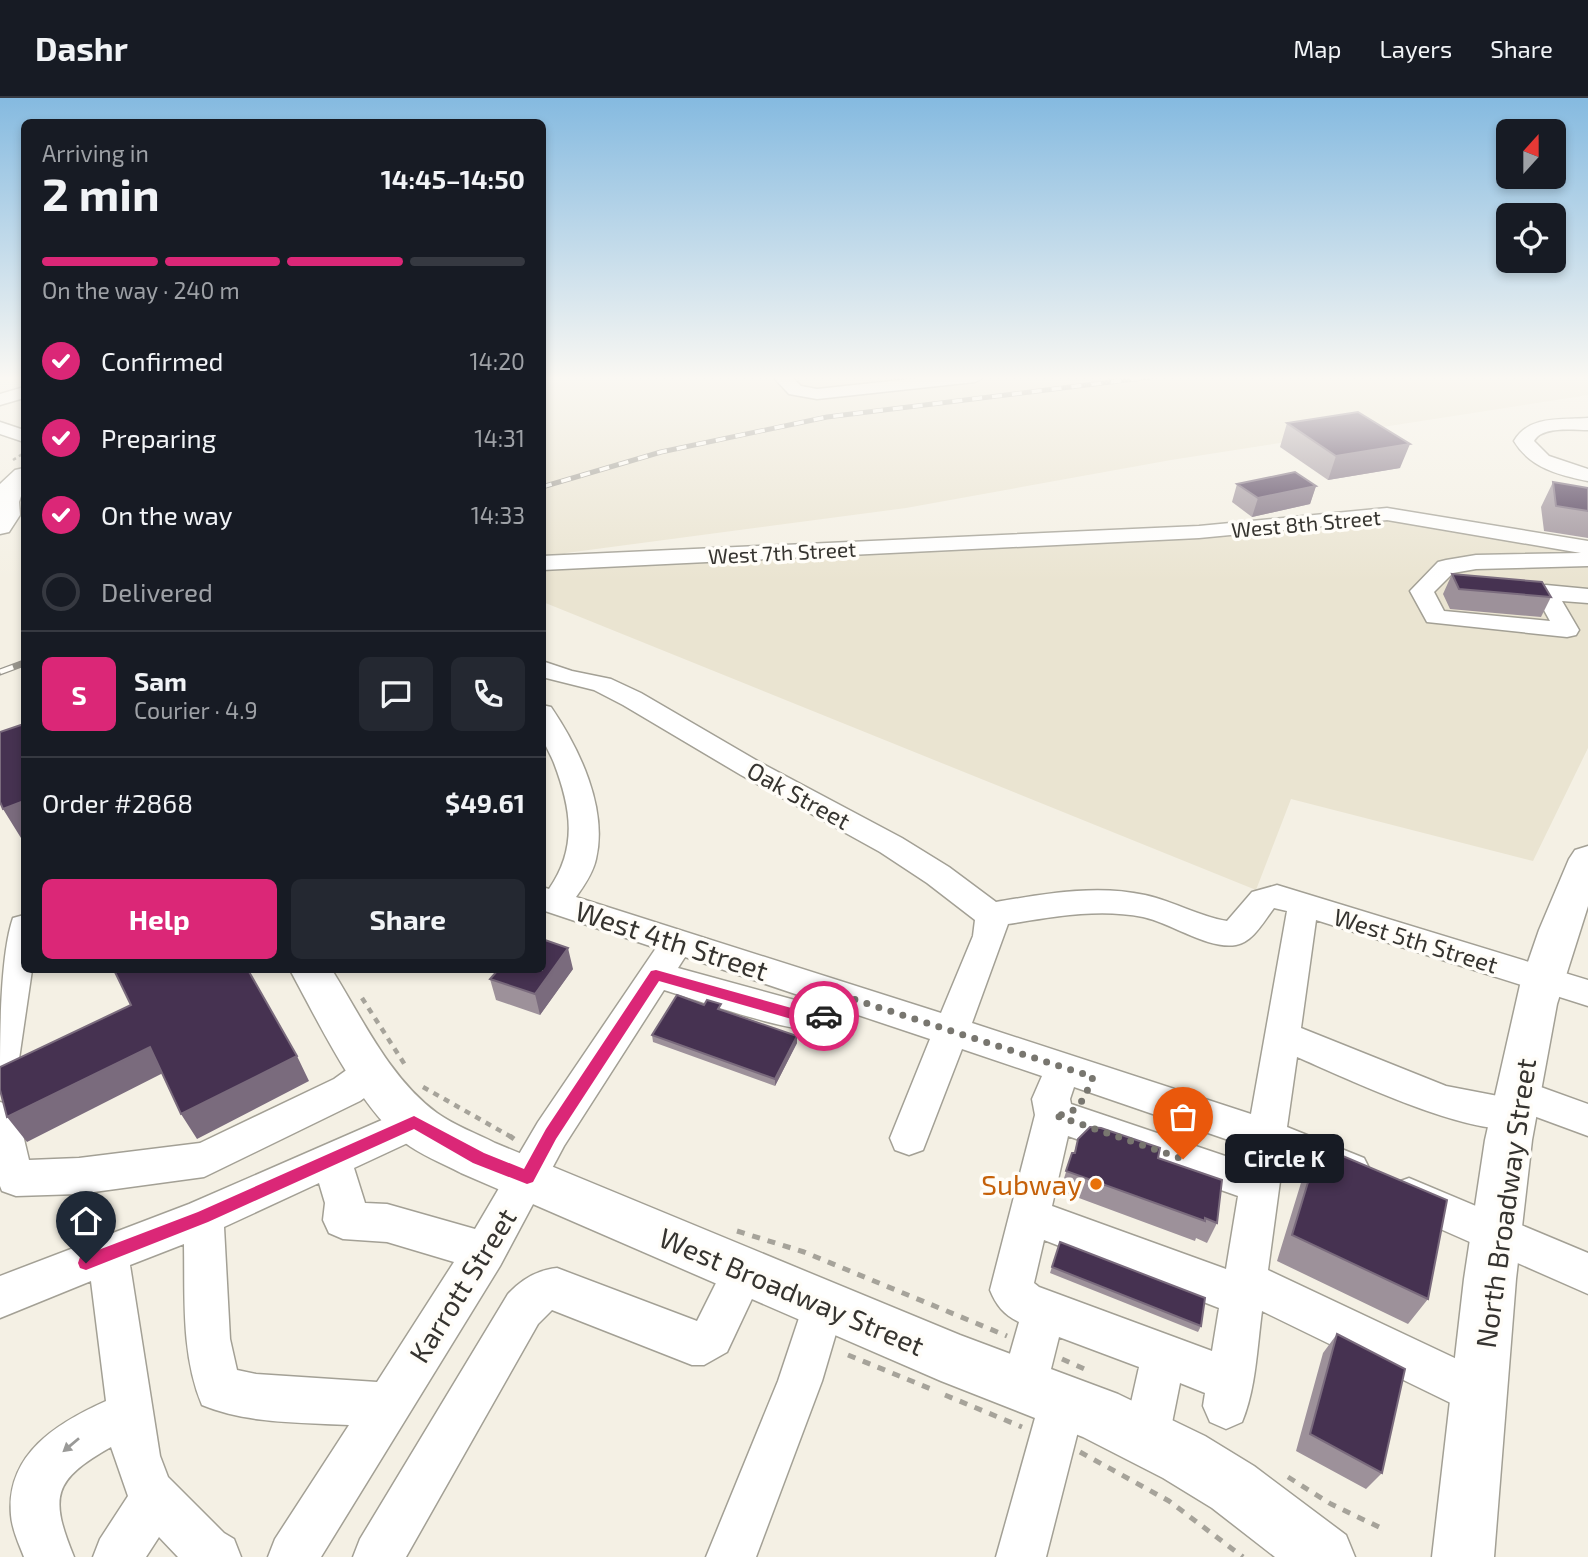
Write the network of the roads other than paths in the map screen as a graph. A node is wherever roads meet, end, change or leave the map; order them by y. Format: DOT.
graph roads {
  1 [pos="1526,445"];
  2 [pos="21,463"];
  3 [pos="1588,475"];
  4 [pos="0,478"];
  5 [pos="21,478"];
  6 [pos="6,520"];
  7 [pos="1268,534"];
  8 [pos="21,538"];
  9 [pos="1022,540"];
  10 [pos="1588,548"];
  11 [pos="1588,560"];
  12 [pos="1547,561"];
  13 [pos="546,563"];
  14 [pos="1588,596"];
  15 [pos="550,678"];
  16 [pos="546,720"];
  17 [pos="1585,875"];
  18 [pos="549,901"];
  19 [pos="1305,907"];
  20 [pos="990,915"];
  21 [pos="21,942"];
  22 [pos="667,959"];
  23 [pos="313,973"];
  24 [pos="1544,980"];
  25 [pos="1588,993"];
  26 [pos="951,1031"];
  27 [pos="1283,1036"];
  28 [pos="0,1066"];
  29 [pos="1078,1073"];
  30 [pos="403,1087"];
  31 [pos="1514,1104"];
  32 [pos="1054,1115"];
  33 [pos="0,1118"];
  34 [pos="1588,1120"];
  35 [pos="1268,1136"];
  36 [pos="909,1138"];
  37 [pos="331,1158"];
  38 [pos="534,1165"];
  39 [pos="1260,1186"];
  40 [pos="1029,1216"];
  41 [pos="203,1217"];
  42 [pos="1496,1234"];
  43 [pos="737,1249"];
  44 [pos="485,1252"];
  45 [pos="108,1254"];
  46 [pos="1588,1275"];
  47 [pos="1244,1288"];
  48 [pos="0,1297"];
  49 [pos="824,1303"];
  50 [pos="1164,1354"];
  51 [pos="1052,1363"];
  52 [pos="1479,1393"];
  53 [pos="388,1405"];
  54 [pos="131,1413"];
  55 [pos="1146,1438"];
  56 [pos="155,1498"];
  57 [pos="49,1557"];
  58 [pos="118,1557"];
  59 [pos="216,1557"];
  60 [pos="293,1557"];
  61 [pos="378,1557"];
  62 [pos="731,1557"];
  63 [pos="1021,1557"];
  64 [pos="1324,1557"];
  65 [pos="1463,1557"];
  1 -- 3 [label="street"];
  2 -- 4 [label="main road"];
  5 -- 6 [label="main road"];
  6 -- 8 [label="main road"];
  7 -- 12 [label="street"];
  9 -- 10 [label="street, West 8th Street"];
  9 -- 13 [label="street, West 7th Street"];
  11 -- 12 [label="street"];
  12 -- 14 [label="street"];
  15 -- 20 [label="street, Oak Street"];
  16 -- 18 [label="street"];
  17 -- 24 [label="main road, North Broadway Street"];
  18 -- 22 [label="street, West 4th Street"];
  19 -- 20 [label="street"];
  19 -- 24 [label="street, West 5th Street"];
  19 -- 27 [label="street, West 5th Street"];
  20 -- 26 [label="street"];
  21 -- 28 [label="street"];
  22 -- 26 [label="street, West 4th Street"];
  22 -- 38 [label="street, Karrott Street"];
  23 -- 30 [label="main road, West Broadway Street"];
  24 -- 25 [label="street, West 5th Street"];
  24 -- 31 [label="main road, North Broadway Street"];
  26 -- 29 [label="street"];
  26 -- 36 [label="street"];
  27 -- 31 [label="street"];
  27 -- 35 [label="street, West 5th Street"];
  29 -- 32 [label="street"];
  29 -- 35 [label="street"];
  30 -- 33 [label="street"];
  30 -- 37 [label="street"];
  30 -- 38 [label="main road, West Broadway Street"];
  31 -- 34 [label="street"];
  31 -- 42 [label="main road, North Broadway Street"];
  32 -- 39 [label="street"];
  32 -- 40 [label="street"];
  35 -- 39 [label="street, West 5th Street"];
  35 -- 42 [label="street"];
  37 -- 41 [label="street"];
  37 -- 44 [label="street"];
  38 -- 43 [label="main road, West Broadway Street"];
  38 -- 44 [label="street, Karrott Street"];
  39 -- 47 [label="street, West 5th Street"];
  40 -- 47 [label="street"];
  40 -- 51 [label="street"];
  41 -- 45 [label="street"];
  41 -- 53 [label="street"];
  42 -- 46 [label="street"];
  42 -- 52 [label="main road, North Broadway Street"];
  43 -- 49 [label="main road, West Broadway Street"];
  43 -- 61 [label="street"];
  44 -- 53 [label="street, Karrott Street"];
  45 -- 48 [label="street"];
  45 -- 54 [label="street"];
  47 -- 50 [label="street, West 5th Street"];
  47 -- 52 [label="street"];
  49 -- 51 [label="main road, West Broadway Street"];
  49 -- 62 [label="street"];
  50 -- 51 [label="street"];
  50 -- 55 [label="street"];
  51 -- 55 [label="main road, West Broadway Street"];
  51 -- 63 [label="street"];
  52 -- 65 [label="main road, North Broadway Street"];
  53 -- 60 [label="street, Karrott Street"];
  54 -- 56 [label="street"];
  54 -- 57 [label="street, one-way"];
  55 -- 64 [label="main road, West Broadway Street"];
  56 -- 58 [label="street"];
  56 -- 59 [label="street"];
}
